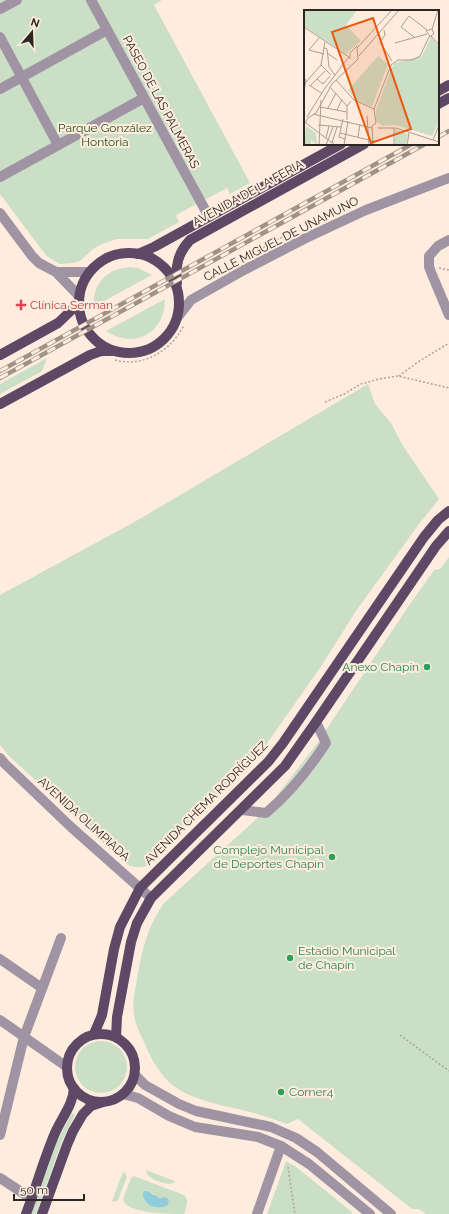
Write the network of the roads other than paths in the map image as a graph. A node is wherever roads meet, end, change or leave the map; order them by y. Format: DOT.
graph roads {
  1 [pos="17,0"];
  2 [pos="91,0"];
  3 [pos="0,9"];
  4 [pos="107,30"];
  5 [pos="0,37"];
  6 [pos="22,77"];
  7 [pos="449,85"];
  8 [pos="0,89"];
  9 [pos="439,90"];
  10 [pos="144,98"];
  11 [pos="449,98"];
  12 [pos="439,103"];
  13 [pos="58,145"];
  14 [pos="339,145"];
  15 [pos="362,145"];
  16 [pos="0,177"];
  17 [pos="449,178"];
  18 [pos="0,214"];
  19 [pos="209,217"];
  20 [pos="449,240"];
  21 [pos="138,254"];
  22 [pos="56,272"];
  23 [pos="89,272"];
  24 [pos="177,287"];
  25 [pos="79,299"];
  26 [pos="449,315"];
  27 [pos="177,318"];
  28 [pos="119,352"];
  29 [pos="0,356"];
  30 [pos="0,404"];
  31 [pos="449,511"];
  32 [pos="449,531"];
  33 [pos="316,722"];
  34 [pos="0,758"];
  35 [pos="242,810"];
  36 [pos="140,888"];
  37 [pos="152,898"];
  38 [pos="61,938"];
  39 [pos="0,959"];
  40 [pos="42,988"];
  41 [pos="0,1020"];
  42 [pos="94,1034"];
  43 [pos="24,1036"];
  44 [pos="116,1037"];
  45 [pos="67,1067"];
  46 [pos="135,1075"];
  47 [pos="74,1088"];
  48 [pos="0,1089"];
  49 [pos="123,1094"];
  50 [pos="10,1095"];
  51 [pos="103,1102"];
  52 [pos="0,1132"];
  53 [pos="296,1138"];
  54 [pos="281,1146"];
  55 [pos="0,1178"];
  56 [pos="32,1199"];
  57 [pos="26,1214"];
  58 [pos="42,1214"];
  59 [pos="257,1214"];
  60 [pos="370,1214"];
  61 [pos="392,1214"];
  1 -- 3 [label="street"];
  2 -- 4 [label="street, PASEO DE LAS PALMERAS"];
  4 -- 6 [label="street"];
  4 -- 10 [label="street, PASEO DE LAS PALMERAS"];
  5 -- 6 [label="street"];
  6 -- 8 [label="street"];
  6 -- 13 [label="street"];
  7 -- 9 [label="main road"];
  10 -- 13 [label="street"];
  10 -- 19 [label="street, PASEO DE LAS PALMERAS"];
  11 -- 12 [label="main road"];
  13 -- 16 [label="street"];
  14 -- 19 [label="main road, AVENIDA DE LA FERIA"];
  15 -- 24 [label="main road, AVENIDA DE LA FERIA"];
  17 -- 27 [label="street, CALLE MIGUEL DE UNAMUNO"];
  18 -- 22 [label="street"];
  19 -- 21 [label="main road, AVENIDA DE LA FERIA"];
  20 -- 26 [label="street"];
  21 -- 23 [label="main road"];
  21 -- 24 [label="main road"];
  22 -- 23 [label="street"];
  22 -- 25 [label="street"];
  23 -- 25 [label="main road"];
  24 -- 27 [label="main road"];
  25 -- 28 [label="main road"];
  25 -- 29 [label="main road"];
  27 -- 28 [label="main road"];
  28 -- 30 [label="main road"];
  31 -- 36 [label="main road, AVENIDA CHEMA RODRÍGUEZ"];
  32 -- 33 [label="main road"];
  33 -- 35 [label="main road"];
  33 -- 35 [label="street"];
  34 -- 36 [label="street, AVENIDA OLIMPIADA"];
  35 -- 37 [label="main road"];
  36 -- 37 [label="street, AVENIDA OLIMPIADA"];
  36 -- 42 [label="main road, AVENIDA CHEMA RODRÍGUEZ"];
  37 -- 44 [label="main road"];
  38 -- 40 [label="street"];
  39 -- 40 [label="street"];
  40 -- 43 [label="street"];
  41 -- 43 [label="street"];
  42 -- 44 [label="main road"];
  42 -- 45 [label="main road"];
  43 -- 45 [label="street"];
  43 -- 50 [label="street"];
  44 -- 46 [label="main road"];
  45 -- 47 [label="main road"];
  46 -- 49 [label="main road"];
  46 -- 53 [label="street"];
  47 -- 51 [label="main road"];
  47 -- 56 [label="main road"];
  48 -- 50 [label="street"];
  49 -- 51 [label="main road"];
  49 -- 54 [label="street"];
  50 -- 52 [label="street"];
  51 -- 58 [label="main road"];
  53 -- 54 [label="street"];
  53 -- 61 [label="street"];
  54 -- 59 [label="street"];
  54 -- 60 [label="street"];
  55 -- 56 [label="street"];
  56 -- 57 [label="main road"];
}
